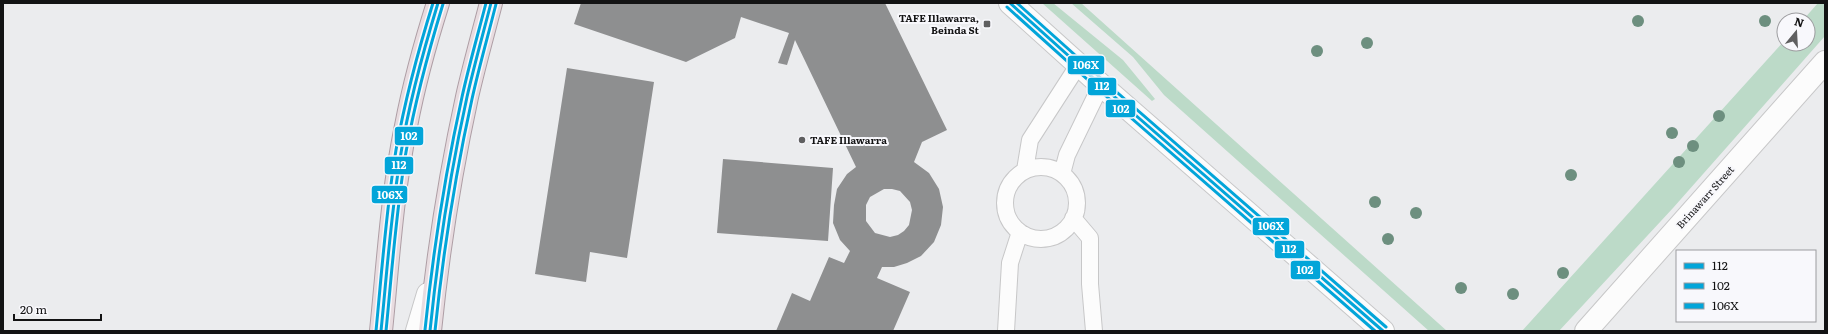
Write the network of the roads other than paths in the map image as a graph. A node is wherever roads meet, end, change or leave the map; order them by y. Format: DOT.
graph roads {
  1 [pos="438,3"];
  2 [pos="491,3"];
  3 [pos="1010,3"];
  4 [pos="1825,62"];
  5 [pos="1079,64"];
  6 [pos="1101,85"];
  7 [pos="1025,170"];
  8 [pos="1062,174"];
  9 [pos="1073,218"];
  10 [pos="1020,232"];
  11 [pos="437,262"];
  12 [pos="381,331"];
  13 [pos="417,331"];
  14 [pos="430,331"];
  15 [pos="1006,331"];
  16 [pos="1094,331"];
  17 [pos="1383,331"];
  18 [pos="1586,331"];
  1 -- 12 [label="highway"];
  2 -- 11 [label="highway"];
  3 -- 5 [label="street"];
  4 -- 18 [label="street, Brinawarr Street"];
  5 -- 6 [label="street"];
  5 -- 7 [label="lane"];
  6 -- 8 [label="lane"];
  6 -- 17 [label="street"];
  7 -- 8 [label="lane"];
  7 -- 10 [label="lane"];
  8 -- 9 [label="lane"];
  9 -- 10 [label="lane"];
  9 -- 16 [label="lane"];
  10 -- 15 [label="lane"];
  11 -- 13 [label="street"];
  11 -- 14 [label="highway"];
}
